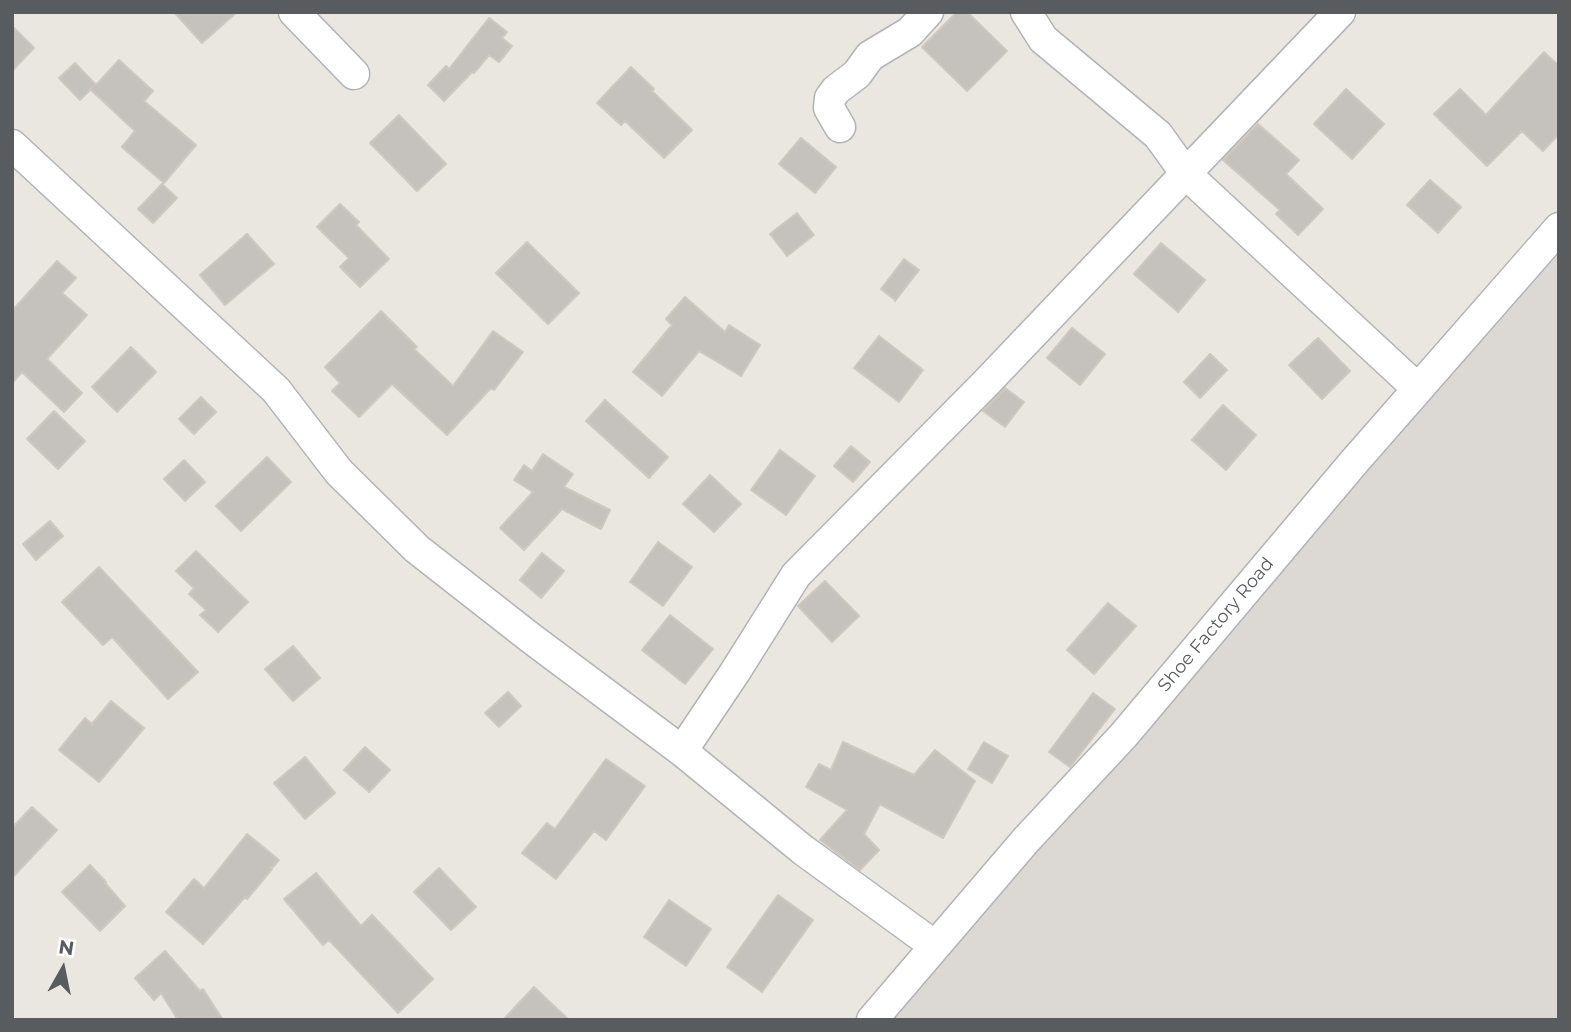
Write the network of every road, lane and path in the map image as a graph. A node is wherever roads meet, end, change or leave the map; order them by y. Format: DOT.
graph roads {
  1 [pos="294,12"];
  2 [pos="928,12"];
  3 [pos="1026,12"];
  4 [pos="1340,12"];
  5 [pos="354,75"];
  6 [pos="840,127"];
  7 [pos="12,145"];
  8 [pos="1186,174"];
  9 [pos="1559,228"];
  10 [pos="1419,389"];
  11 [pos="682,751"];
  12 [pos="935,946"];
  13 [pos="872,1020"];
  1 -- 5 [label="street"];
  2 -- 6 [label="street"];
  3 -- 8 [label="street"];
  4 -- 8 [label="street"];
  7 -- 11 [label="street"];
  8 -- 10 [label="street"];
  8 -- 11 [label="street"];
  9 -- 10 [label="street, Shoe Factory Road"];
  10 -- 12 [label="street, Shoe Factory Road"];
  11 -- 12 [label="street"];
  12 -- 13 [label="street, Shoe Factory Road"];
}
